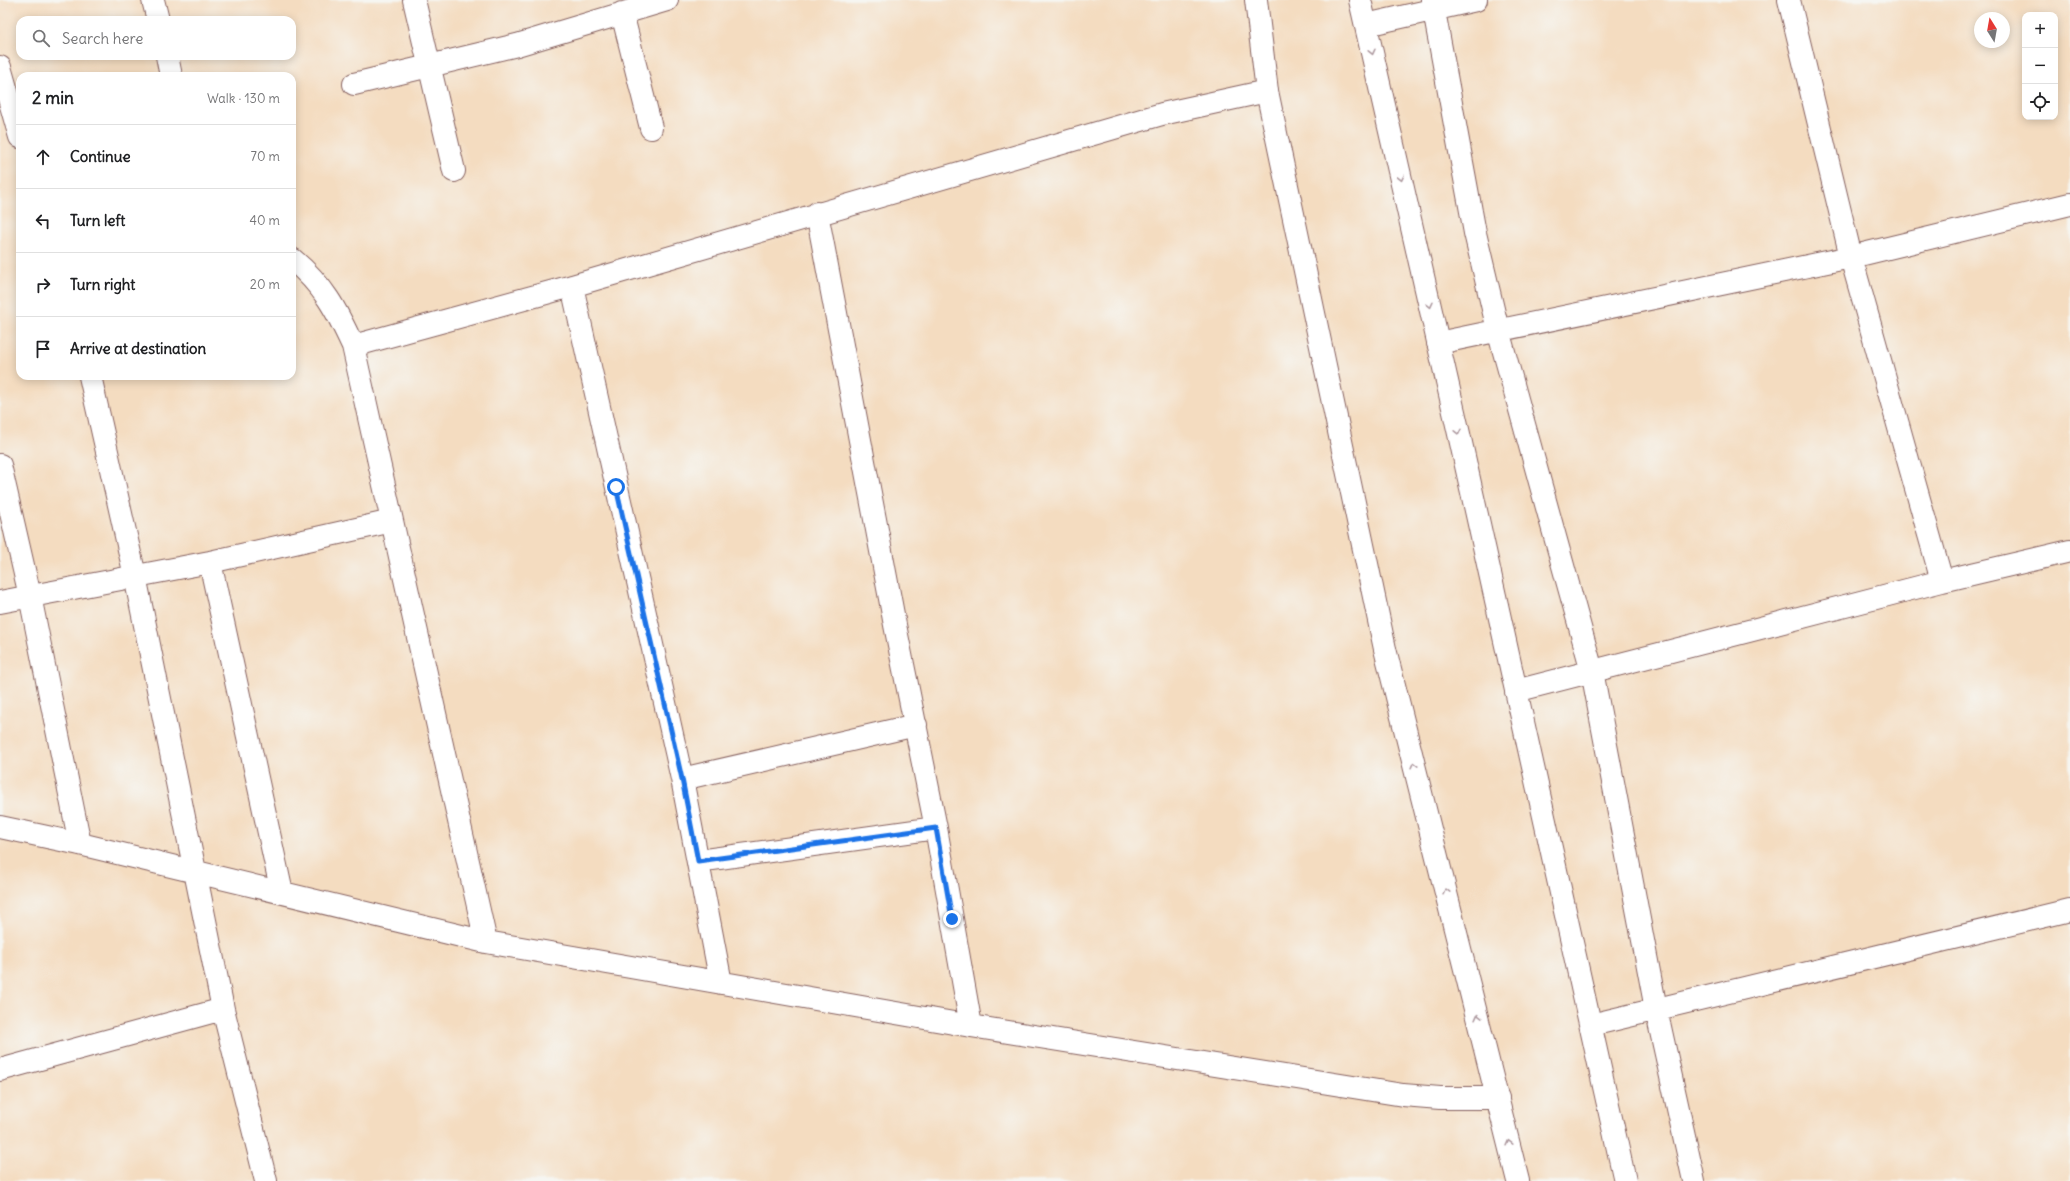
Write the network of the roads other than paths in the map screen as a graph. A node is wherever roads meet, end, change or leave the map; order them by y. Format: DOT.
graph roads {
  1 [pos="153,0"];
  2 [pos="414,0"];
  3 [pos="1256,0"];
  4 [pos="1360,0"];
  5 [pos="1476,0"];
  6 [pos="1789,0"];
  7 [pos="661,1"];
  8 [pos="1434,5"];
  9 [pos="622,13"];
  10 [pos="157,16"];
  11 [pos="1366,25"];
  12 [pos="168,60"];
  13 [pos="429,66"];
  14 [pos="0,67"];
  15 [pos="170,72"];
  16 [pos="354,84"];
  17 [pos="1267,90"];
  18 [pos="16,123"];
  19 [pos="651,128"];
  20 [pos="454,171"];
  21 [pos="2070,204"];
  22 [pos="817,213"];
  23 [pos="1851,257"];
  24 [pos="296,262"];
  25 [pos="572,286"];
  26 [pos="1498,330"];
  27 [pos="1438,344"];
  28 [pos="353,346"];
  29 [pos="91,380"];
  30 [pos="0,465"];
  31 [pos="392,521"];
  32 [pos="2070,551"];
  33 [pos="210,562"];
  34 [pos="135,576"];
  35 [pos="1942,581"];
  36 [pos="30,596"];
  37 [pos="0,602"];
  38 [pos="1592,671"];
  39 [pos="1516,691"];
  40 [pos="916,725"];
  41 [pos="682,779"];
  42 [pos="0,827"];
  43 [pos="936,828"];
  44 [pos="80,844"];
  45 [pos="698,861"];
  46 [pos="195,872"];
  47 [pos="282,893"];
  48 [pos="2070,910"];
  49 [pos="486,942"];
  50 [pos="721,983"];
  51 [pos="223,1009"];
  52 [pos="1656,1010"];
  53 [pos="1591,1025"];
  54 [pos="971,1026"];
  55 [pos="0,1070"];
  56 [pos="1498,1098"];
  57 [pos="266,1181"];
  58 [pos="1518,1181"];
  59 [pos="1625,1181"];
  60 [pos="1694,1181"];
  1 -- 10 [label="main road"];
  2 -- 13 [label="main road"];
  3 -- 17 [label="main road"];
  4 -- 11 [label="main road"];
  5 -- 8 [label="main road"];
  6 -- 23 [label="main road"];
  7 -- 9 [label="main road"];
  8 -- 11 [label="main road"];
  8 -- 26 [label="main road"];
  9 -- 13 [label="main road"];
  9 -- 19 [label="main road"];
  11 -- 27 [label="main road, one-way"];
  12 -- 15 [label="main road"];
  13 -- 16 [label="main road"];
  13 -- 20 [label="main road"];
  14 -- 18 [label="main road"];
  17 -- 22 [label="main road"];
  56 -- 17 [label="main road, one-way"];
  21 -- 23 [label="main road"];
  22 -- 25 [label="main road"];
  22 -- 40 [label="main road"];
  23 -- 26 [label="main road"];
  23 -- 35 [label="main road"];
  24 -- 28 [label="main road"];
  25 -- 28 [label="main road"];
  25 -- 41 [label="main road"];
  26 -- 27 [label="main road"];
  26 -- 38 [label="main road"];
  27 -- 39 [label="main road, one-way"];
  28 -- 31 [label="main road"];
  29 -- 34 [label="main road"];
  30 -- 36 [label="main road"];
  31 -- 33 [label="main road"];
  31 -- 49 [label="main road"];
  32 -- 35 [label="main road"];
  33 -- 34 [label="main road"];
  33 -- 47 [label="main road"];
  34 -- 36 [label="main road"];
  34 -- 46 [label="main road"];
  35 -- 38 [label="main road"];
  36 -- 37 [label="main road"];
  36 -- 44 [label="main road"];
  38 -- 39 [label="main road"];
  38 -- 52 [label="main road"];
  39 -- 53 [label="main road"];
  40 -- 41 [label="main road"];
  40 -- 43 [label="main road"];
  41 -- 45 [label="main road"];
  42 -- 44 [label="main road"];
  43 -- 45 [label="main road"];
  43 -- 54 [label="main road"];
  44 -- 46 [label="main road"];
  45 -- 50 [label="main road"];
  46 -- 47 [label="main road"];
  46 -- 51 [label="main road"];
  47 -- 49 [label="main road"];
  48 -- 52 [label="main road"];
  49 -- 50 [label="main road"];
  50 -- 54 [label="main road"];
  51 -- 55 [label="main road"];
  51 -- 57 [label="main road"];
  52 -- 53 [label="main road"];
  52 -- 60 [label="main road"];
  53 -- 59 [label="main road"];
  54 -- 56 [label="main road"];
  58 -- 56 [label="main road, one-way"];
}
